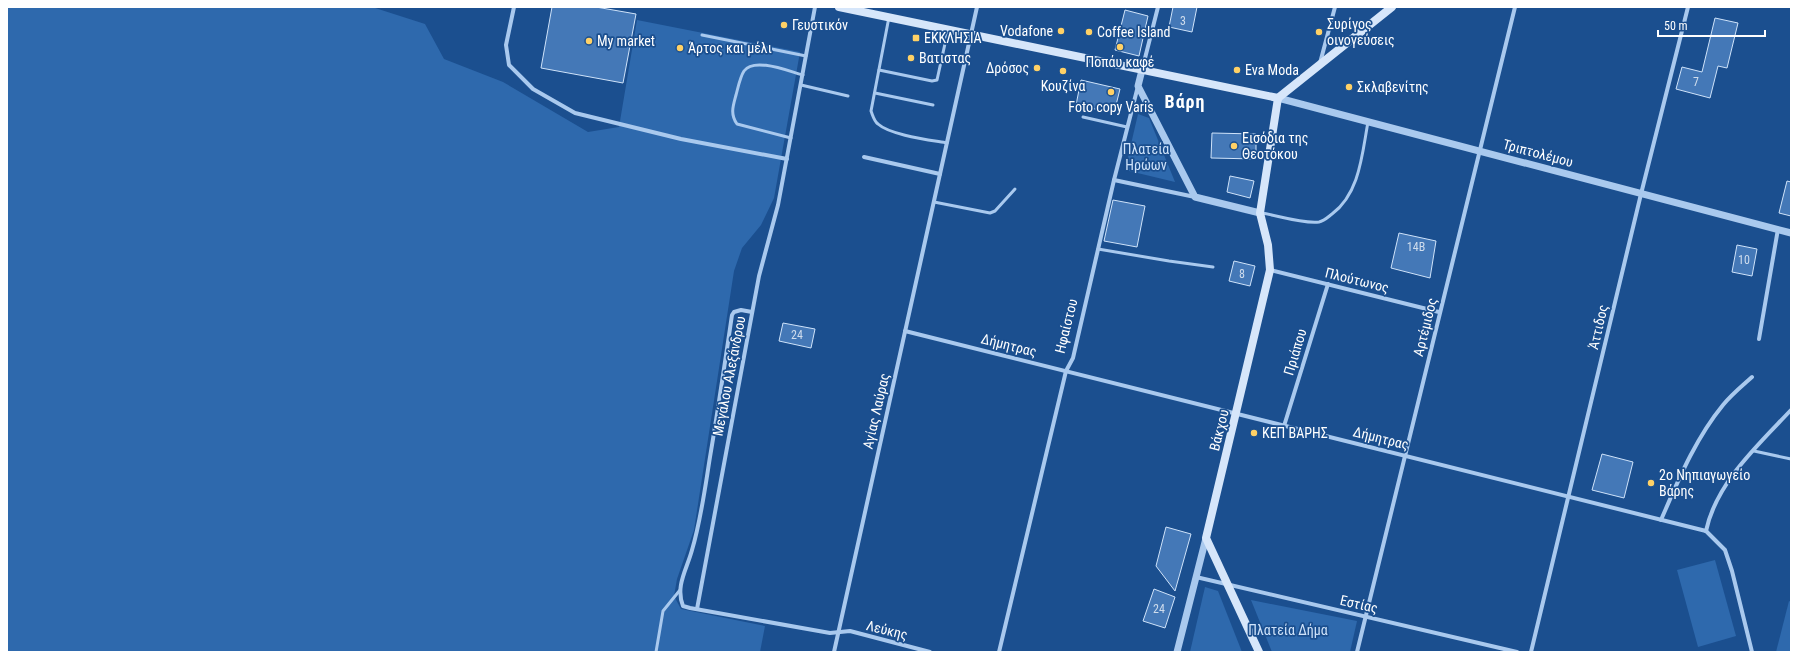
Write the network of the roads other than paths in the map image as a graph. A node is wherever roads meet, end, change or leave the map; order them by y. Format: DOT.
graph roads {
  1 [pos="514,7"];
  2 [pos="816,7"];
  3 [pos="839,7"];
  4 [pos="977,7"];
  5 [pos="1158,7"];
  6 [pos="1335,7"];
  7 [pos="1392,7"];
  8 [pos="1516,7"];
  9 [pos="1688,7"];
  10 [pos="889,18"];
  11 [pos="948,30"];
  12 [pos="971,34"];
  13 [pos="702,35"];
  14 [pos="806,56"];
  15 [pos="1320,65"];
  16 [pos="879,70"];
  17 [pos="1142,70"];
  18 [pos="803,75"];
  19 [pos="801,85"];
  20 [pos="1138,86"];
  21 [pos="875,93"];
  22 [pos="848,96"];
  23 [pos="1278,98"];
  24 [pos="933,105"];
  25 [pos="1083,117"];
  26 [pos="1368,122"];
  27 [pos="1127,127"];
  28 [pos="791,138"];
  29 [pos="947,143"];
  30 [pos="1481,151"];
  31 [pos="864,157"];
  32 [pos="787,159"];
  33 [pos="940,174"];
  34 [pos="1114,180"];
  35 [pos="1015,189"];
  36 [pos="1641,194"];
  37 [pos="1195,197"];
  38 [pos="934,202"];
  39 [pos="1260,213"];
  40 [pos="1778,229"];
  41 [pos="1791,234"];
  42 [pos="1098,249"];
  43 [pos="1213,267"];
  44 [pos="1270,270"];
  45 [pos="1328,284"];
  46 [pos="752,312"];
  47 [pos="1439,312"];
  48 [pos="905,331"];
  49 [pos="1759,339"];
  50 [pos="1066,371"];
  51 [pos="1752,377"];
  52 [pos="1791,410"];
  53 [pos="1237,414"];
  54 [pos="1284,426"];
  55 [pos="1754,451"];
  56 [pos="1405,456"];
  57 [pos="1791,459"];
  58 [pos="1568,497"];
  59 [pos="1661,520"];
  60 [pos="1706,531"];
  61 [pos="1206,538"];
  62 [pos="1196,577"];
  63 [pos="1227,584"];
  64 [pos="680,590"];
  65 [pos="697,609"];
  66 [pos="1366,617"];
  67 [pos="838,632"];
  68 [pos="656,652"];
  69 [pos="834,652"];
  70 [pos="930,652"];
  71 [pos="999,652"];
  72 [pos="1177,652"];
  73 [pos="1259,652"];
  74 [pos="1357,652"];
  75 [pos="1517,652"];
  76 [pos="1531,652"];
  77 [pos="1752,652"];
  1 -- 32 [label="street"];
  2 -- 14 [label="street, Μεγάλου Αλεξάνδρου"];
  3 -- 10 [label="main road"];
  4 -- 12 [label="street, Αγίας Λαύρας"];
  5 -- 17 [label="street, Ηφαίστου"];
  6 -- 15 [label="street"];
  7 -- 15 [label="main road"];
  8 -- 30 [label="street, Αρτέμιδος"];
  9 -- 36 [label="street, Άττιδος"];
  10 -- 11 [label="main road"];
  10 -- 16 [label="lane"];
  11 -- 12 [label="main road"];
  11 -- 16 [label="lane"];
  12 -- 17 [label="main road"];
  12 -- 29 [label="street, Αγίας Λαύρας"];
  13 -- 14 [label="lane"];
  14 -- 18 [label="street, Μεγάλου Αλεξάνδρου"];
  15 -- 23 [label="main road"];
  16 -- 21 [label="lane"];
  17 -- 20 [label="street, Ηφαίστου"];
  17 -- 23 [label="main road"];
  18 -- 19 [label="street, Μεγάλου Αλεξάνδρου"];
  18 -- 28 [label="lane"];
  19 -- 22 [label="lane"];
  19 -- 28 [label="street, Μεγάλου Αλεξάνδρου"];
  20 -- 27 [label="street, Ηφαίστου"];
  20 -- 37 [label="street"];
  21 -- 24 [label="lane"];
  21 -- 29 [label="lane"];
  23 -- 26 [label="street, Τριπτολέμου"];
  23 -- 39 [label="main road"];
  25 -- 27 [label="lane"];
  26 -- 30 [label="street, Τριπτολέμου"];
  26 -- 39 [label="lane"];
  27 -- 34 [label="street, Ηφαίστου"];
  28 -- 32 [label="street, Μεγάλου Αλεξάνδρου"];
  29 -- 33 [label="street, Αγίας Λαύρας"];
  30 -- 36 [label="street, Τριπτολέμου"];
  30 -- 47 [label="street, Αρτέμιδος"];
  31 -- 33 [label="street"];
  32 -- 46 [label="street, Μεγάλου Αλεξάνδρου"];
  33 -- 38 [label="street, Αγίας Λαύρας"];
  34 -- 37 [label="street"];
  34 -- 42 [label="street, Ηφαίστου"];
  35 -- 38 [label="lane"];
  36 -- 40 [label="street, Τριπτολέμου"];
  36 -- 58 [label="street, Άττιδος"];
  37 -- 39 [label="street"];
  38 -- 48 [label="street, Αγίας Λαύρας"];
  39 -- 44 [label="main road, Βάκχου"];
  40 -- 41 [label="street, Τριπτολέμου"];
  40 -- 49 [label="street"];
  42 -- 43 [label="lane"];
  42 -- 50 [label="street, Ηφαίστου"];
  44 -- 45 [label="street, Πλούτωνος"];
  44 -- 53 [label="main road, Βάκχου"];
  45 -- 47 [label="street, Πλούτωνος"];
  45 -- 54 [label="street, Πριάπου"];
  46 -- 64 [label="street"];
  46 -- 65 [label="street, Μεγάλου Αλεξάνδρου"];
  47 -- 56 [label="street, Αρτέμιδος"];
  48 -- 50 [label="street, Δήμητρας"];
  48 -- 67 [label="street, Αγίας Λαύρας"];
  50 -- 53 [label="street, Δήμητρας"];
  50 -- 71 [label="street, Ηφαίστου"];
  51 -- 59 [label="street"];
  52 -- 55 [label="street"];
  53 -- 54 [label="street, Δήμητρας"];
  53 -- 61 [label="main road, Βάκχου"];
  54 -- 56 [label="street, Δήμητρας"];
  55 -- 57 [label="lane"];
  55 -- 60 [label="street"];
  56 -- 58 [label="street, Δήμητρας"];
  56 -- 66 [label="street, Αρτέμιδος"];
  58 -- 59 [label="street, Δήμητρας"];
  58 -- 76 [label="street, Άττιδος"];
  59 -- 60 [label="street, Δήμητρας"];
  60 -- 77 [label="street"];
  61 -- 62 [label="street, Βάκχου"];
  61 -- 63 [label="main road"];
  62 -- 63 [label="street, Εστίας"];
  62 -- 72 [label="street, Βάκχου"];
  63 -- 66 [label="street, Εστίας"];
  63 -- 73 [label="main road"];
  64 -- 65 [label="street"];
  64 -- 68 [label="lane"];
  65 -- 67 [label="street"];
  66 -- 74 [label="street, Αρτέμιδος"];
  66 -- 75 [label="street, Εστίας"];
  67 -- 69 [label="street, Αγίας Λαύρας"];
  67 -- 70 [label="street, Λεύκης"];
}
